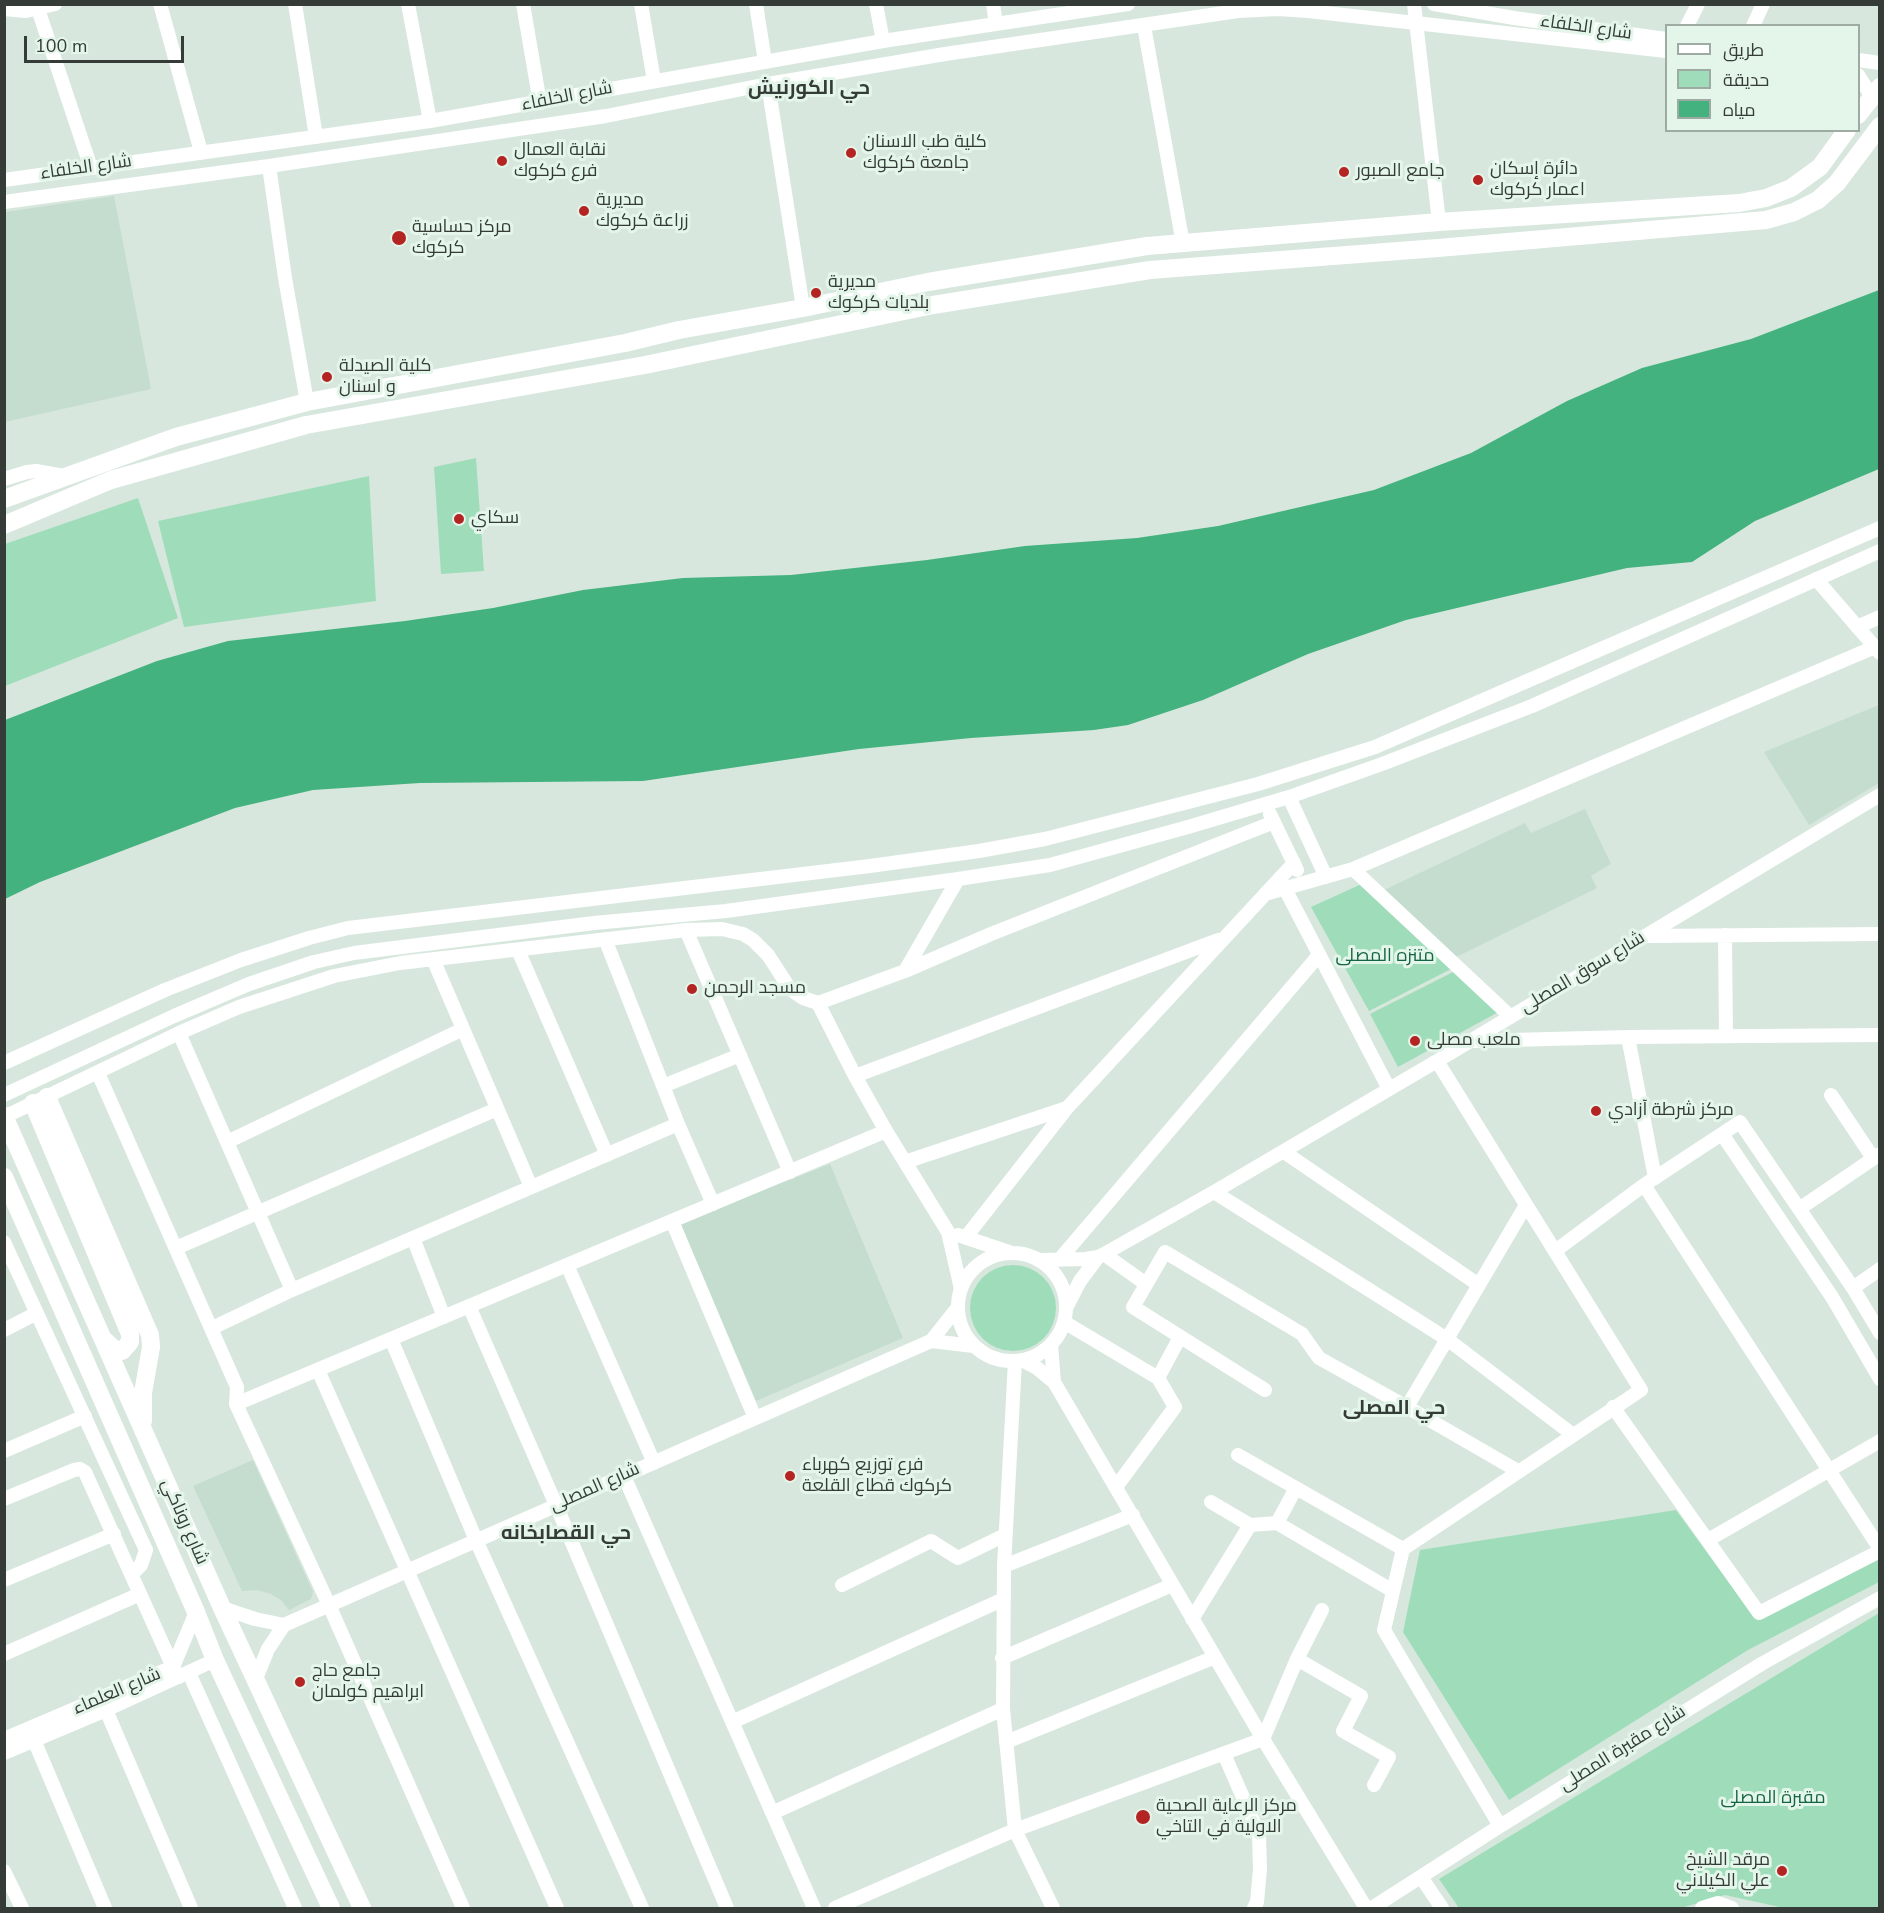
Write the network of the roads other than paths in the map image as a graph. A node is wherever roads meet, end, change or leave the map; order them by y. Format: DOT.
graph roads {
  1 [pos="55,4"];
  2 [pos="160,4"];
  3 [pos="295,4"];
  4 [pos="408,4"];
  5 [pos="522,4"];
  6 [pos="641,4"];
  7 [pos="756,4"];
  8 [pos="876,4"];
  9 [pos="993,4"];
  10 [pos="1414,4"];
  11 [pos="1520,4"];
  12 [pos="1698,4"];
  13 [pos="1763,4"];
  14 [pos="1119,5"];
  15 [pos="1435,5"];
  16 [pos="4,9"];
  17 [pos="38,9"];
  18 [pos="1514,18"];
  19 [pos="1422,23"];
  20 [pos="996,24"];
  21 [pos="1688,24"];
  22 [pos="1754,24"];
  23 [pos="1144,26"];
  24 [pos="1665,39"];
  25 [pos="883,41"];
  26 [pos="1665,51"];
  27 [pos="1860,60"];
  28 [pos="765,62"];
  29 [pos="1880,63"];
  30 [pos="713,71"];
  31 [pos="1860,77"];
  32 [pos="654,81"];
  33 [pos="768,84"];
  34 [pos="1876,92"];
  35 [pos="717,94"];
  36 [pos="540,103"];
  37 [pos="1860,112"];
  38 [pos="430,121"];
  39 [pos="1880,126"];
  40 [pos="1846,132"];
  41 [pos="316,137"];
  42 [pos="1873,137"];
  43 [pos="201,152"];
  44 [pos="269,166"];
  45 [pos="91,168"];
  46 [pos="4,180"];
  47 [pos="4,202"];
  48 [pos="1659,209"];
  49 [pos="1438,222"];
  50 [pos="1661,229"];
  51 [pos="1183,244"];
  52 [pos="1024,266"];
  53 [pos="987,272"];
  54 [pos="1028,289"];
  55 [pos="991,295"];
  56 [pos="803,308"];
  57 [pos="307,402"];
  58 [pos="66,476"];
  59 [pos="4,479"];
  60 [pos="4,500"];
  61 [pos="4,525"];
  62 [pos="1880,528"];
  63 [pos="1880,551"];
  64 [pos="1816,579"];
  65 [pos="1880,616"];
  66 [pos="1857,627"];
  67 [pos="1878,649"];
  68 [pos="1375,747"];
  69 [pos="1382,764"];
  70 [pos="1880,795"];
  71 [pos="1289,797"];
  72 [pos="1266,804"];
  73 [pos="1274,822"];
  74 [pos="1294,863"];
  75 [pos="1353,869"];
  76 [pos="1326,876"];
  77 [pos="958,879"];
  78 [pos="1303,882"];
  79 [pos="1282,883"];
  80 [pos="348,928"];
  81 [pos="686,930"];
  82 [pos="1880,934"];
  83 [pos="1725,935"];
  84 [pos="1645,936"];
  85 [pos="605,939"];
  86 [pos="1223,939"];
  87 [pos="518,950"];
  88 [pos="354,953"];
  89 [pos="1319,955"];
  90 [pos="433,959"];
  91 [pos="905,971"];
  92 [pos="818,1003"];
  93 [pos="1510,1016"];
  94 [pos="151,1027"];
  95 [pos="463,1029"];
  96 [pos="179,1033"];
  97 [pos="1880,1035"];
  98 [pos="1726,1036"];
  99 [pos="1628,1037"];
  100 [pos="1470,1041"];
  101 [pos="740,1055"];
  102 [pos="122,1061"];
  103 [pos="1437,1061"];
  104 [pos="4,1063"];
  105 [pos="98,1072"];
  106 [pos="855,1076"];
  107 [pos="663,1086"];
  108 [pos="1389,1089"];
  109 [pos="4,1095"];
  110 [pos="1831,1095"];
  111 [pos="40,1100"];
  112 [pos="1067,1108"];
  113 [pos="497,1109"];
  114 [pos="7,1122"];
  115 [pos="678,1124"];
  116 [pos="886,1131"];
  117 [pos="1722,1134"];
  118 [pos="227,1142"];
  119 [pos="1284,1152"];
  120 [pos="607,1155"];
  121 [pos="1876,1156"];
  122 [pos="905,1162"];
  123 [pos="790,1172"];
  124 [pos="4,1177"];
  125 [pos="1650,1181"];
  126 [pos="531,1187"];
  127 [pos="1214,1192"];
  128 [pos="713,1204"];
  129 [pos="1526,1205"];
  130 [pos="1799,1209"];
  131 [pos="258,1212"];
  132 [pos="672,1221"];
  133 [pos="948,1232"];
  134 [pos="966,1237"];
  135 [pos="412,1238"];
  136 [pos="4,1242"];
  137 [pos="176,1248"];
  138 [pos="1555,1251"];
  139 [pos="1012,1253"];
  140 [pos="1101,1256"];
  141 [pos="1038,1260"];
  142 [pos="1059,1260"];
  143 [pos="567,1265"];
  144 [pos="1880,1269"];
  145 [pos="1146,1284"];
  146 [pos="1479,1285"];
  147 [pos="1853,1287"];
  148 [pos="961,1289"];
  149 [pos="292,1290"];
  150 [pos="469,1306"];
  151 [pos="958,1307"];
  152 [pos="37,1313"];
  153 [pos="1065,1315"];
  154 [pos="444,1317"];
  155 [pos="212,1328"];
  156 [pos="4,1330"];
  157 [pos="1880,1334"];
  158 [pos="1180,1337"];
  159 [pos="391,1339"];
  160 [pos="1447,1339"];
  161 [pos="104,1341"];
  162 [pos="931,1341"];
  163 [pos="1051,1345"];
  164 [pos="975,1346"];
  165 [pos="1019,1361"];
  166 [pos="318,1370"];
  167 [pos="1158,1378"];
  168 [pos="1880,1379"];
  169 [pos="1054,1382"];
  170 [pos="1265,1390"];
  171 [pos="236,1404"];
  172 [pos="1407,1407"];
  173 [pos="1613,1407"];
  174 [pos="85,1416"];
  175 [pos="755,1418"];
  176 [pos="143,1429"];
  177 [pos="1572,1434"];
  178 [pos="1880,1441"];
  179 [pos="4,1452"];
  180 [pos="1238,1455"];
  181 [pos="654,1462"];
  182 [pos="1829,1470"];
  183 [pos="1518,1471"];
  184 [pos="624,1476"];
  185 [pos="1116,1486"];
  186 [pos="1296,1488"];
  187 [pos="4,1499"];
  188 [pos="1211,1502"];
  189 [pos="556,1505"];
  190 [pos="1132,1515"];
  191 [pos="1277,1522"];
  192 [pos="1251,1525"];
  193 [pos="114,1534"];
  194 [pos="1005,1535"];
  195 [pos="476,1540"];
  196 [pos="1708,1540"];
  197 [pos="1403,1549"];
  198 [pos="1880,1550"];
  199 [pos="1004,1566"];
  200 [pos="407,1570"];
  201 [pos="132,1574"];
  202 [pos="4,1580"];
  203 [pos="842,1585"];
  204 [pos="1172,1585"];
  205 [pos="1394,1591"];
  206 [pos="140,1594"];
  207 [pos="1880,1598"];
  208 [pos="1004,1599"];
  209 [pos="329,1605"];
  210 [pos="222,1608"];
  211 [pos="1322,1610"];
  212 [pos="196,1612"];
  213 [pos="1192,1619"];
  214 [pos="284,1624"];
  215 [pos="4,1654"];
  216 [pos="1002,1658"];
  217 [pos="1215,1658"];
  218 [pos="1297,1659"];
  219 [pos="215,1660"];
  220 [pos="181,1672"];
  221 [pos="255,1681"];
  222 [pos="1003,1709"];
  223 [pos="106,1710"];
  224 [pos="732,1722"];
  225 [pos="4,1739"];
  226 [pos="1263,1739"];
  227 [pos="34,1740"];
  228 [pos="1006,1742"];
  229 [pos="4,1752"];
  230 [pos="1224,1754"];
  231 [pos="1374,1785"];
  232 [pos="772,1813"];
  233 [pos="1500,1826"];
  234 [pos="1015,1830"];
  235 [pos="4,1871"];
  236 [pos="1421,1877"];
  237 [pos="22,1908"];
  238 [pos="105,1908"];
  239 [pos="191,1908"];
  240 [pos="295,1908"];
  241 [pos="331,1908"];
  242 [pos="362,1908"];
  243 [pos="463,1908"];
  244 [pos="557,1908"];
  245 [pos="642,1908"];
  246 [pos="727,1908"];
  247 [pos="814,1908"];
  248 [pos="835,1908"];
  249 [pos="1053,1908"];
  250 [pos="1254,1908"];
  251 [pos="1366,1908"];
  252 [pos="1372,1908"];
  253 [pos="1442,1908"];
  254 [pos="1702,1908"];
  255 [pos="1732,1908"];
  1 -- 17 [label="street"];
  2 -- 43 [label="street"];
  3 -- 41 [label="street"];
  4 -- 38 [label="street"];
  5 -- 36 [label="street"];
  6 -- 32 [label="street"];
  7 -- 28 [label="street"];
  8 -- 25 [label="street"];
  9 -- 20 [label="street"];
  10 -- 19 [label="street"];
  11 -- 18 [label="street"];
  12 -- 21 [label="street"];
  13 -- 22 [label="street"];
  14 -- 20 [label="street, شارع الخلفاء"];
  15 -- 18 [label="street, شارع الخلفاء"];
  15 -- 19 [label="street"];
  16 -- 17 [label="street"];
  17 -- 45 [label="street"];
  18 -- 24 [label="street, شارع الخلفاء"];
  19 -- 23 [label="street"];
  19 -- 26 [label="street"];
  19 -- 49 [label="street"];
  20 -- 25 [label="street, شارع الخلفاء"];
  23 -- 33 [label="street"];
  23 -- 51 [label="street"];
  25 -- 28 [label="street, شارع الخلفاء"];
  27 -- 29 [label="street"];
  28 -- 30 [label="street, شارع الخلفاء"];
  30 -- 32 [label="street, شارع الخلفاء"];
  30 -- 35 [label="street"];
  31 -- 34 [label="street"];
  32 -- 36 [label="street, شارع الخلفاء"];
  33 -- 35 [label="street"];
  33 -- 56 [label="street"];
  34 -- 37 [label="main road"];
  35 -- 44 [label="street"];
  36 -- 38 [label="street, شارع الخلفاء"];
  38 -- 41 [label="street, شارع الخلفاء"];
  39 -- 42 [label="main road"];
  40 -- 48 [label="main road"];
  41 -- 43 [label="street, شارع الخلفاء"];
  42 -- 50 [label="main road"];
  43 -- 45 [label="street, شارع الخلفاء"];
  44 -- 47 [label="street"];
  44 -- 57 [label="street"];
  45 -- 46 [label="street, شارع الخلفاء"];
  48 -- 49 [label="main road"];
  48 -- 50 [label="main road"];
  49 -- 51 [label="main road"];
  50 -- 54 [label="main road"];
  51 -- 52 [label="main road"];
  52 -- 53 [label="main road"];
  52 -- 54 [label="main road"];
  53 -- 55 [label="main road"];
  53 -- 56 [label="main road"];
  54 -- 55 [label="main road"];
  55 -- 61 [label="main road"];
  56 -- 57 [label="main road"];
  57 -- 58 [label="main road"];
  58 -- 59 [label="street"];
  58 -- 60 [label="main road"];
  62 -- 68 [label="street"];
  63 -- 64 [label="street"];
  64 -- 66 [label="street"];
  64 -- 69 [label="street"];
  65 -- 66 [label="street"];
  66 -- 67 [label="street"];
  67 -- 75 [label="street"];
  68 -- 69 [label="street"];
  68 -- 80 [label="street"];
  69 -- 71 [label="street"];
  70 -- 84 [label="street, شارع سوق المصلى"];
  71 -- 72 [label="street"];
  71 -- 76 [label="street"];
  72 -- 73 [label="street"];
  72 -- 77 [label="street"];
  73 -- 74 [label="street"];
  73 -- 91 [label="street"];
  74 -- 78 [label="street"];
  74 -- 79 [label="street"];
  75 -- 76 [label="street"];
  75 -- 93 [label="street"];
  76 -- 78 [label="street"];
  77 -- 88 [label="street"];
  77 -- 91 [label="street"];
  78 -- 79 [label="street"];
  79 -- 86 [label="street"];
  79 -- 89 [label="street"];
  80 -- 88 [label="street"];
  80 -- 104 [label="street"];
  81 -- 85 [label="street"];
  81 -- 92 [label="street"];
  81 -- 101 [label="street"];
  82 -- 83 [label="street"];
  83 -- 84 [label="street"];
  83 -- 98 [label="street"];
  84 -- 93 [label="street, شارع سوق المصلى"];
  85 -- 87 [label="street"];
  85 -- 107 [label="street"];
  86 -- 106 [label="street"];
  86 -- 112 [label="street"];
  87 -- 90 [label="street"];
  87 -- 120 [label="street"];
  88 -- 94 [label="street"];
  89 -- 108 [label="street"];
  89 -- 142 [label="street"];
  90 -- 95 [label="street"];
  90 -- 96 [label="street"];
  91 -- 92 [label="street"];
  92 -- 106 [label="street"];
  93 -- 100 [label="street, شارع سوق المصلى"];
  94 -- 102 [label="street"];
  94 -- 109 [label="street"];
  95 -- 113 [label="street"];
  95 -- 118 [label="street"];
  96 -- 102 [label="street"];
  96 -- 118 [label="street"];
  97 -- 98 [label="street"];
  98 -- 99 [label="street"];
  99 -- 100 [label="street"];
  99 -- 125 [label="street"];
  100 -- 103 [label="street, شارع سوق المصلى"];
  101 -- 107 [label="street"];
  101 -- 123 [label="street"];
  102 -- 105 [label="street"];
  103 -- 108 [label="street, شارع سوق المصلى"];
  103 -- 129 [label="street"];
  105 -- 111 [label="street"];
  105 -- 137 [label="street"];
  106 -- 116 [label="street"];
  107 -- 115 [label="street"];
  108 -- 119 [label="street, شارع سوق المصلى"];
  110 -- 121 [label="street"];
  111 -- 114 [label="street"];
  111 -- 161 [label="main road"];
  111 -- 176 [label="main road"];
  112 -- 122 [label="street"];
  112 -- 134 [label="street"];
  113 -- 126 [label="street"];
  113 -- 131 [label="street"];
  114 -- 161 [label="main road, شارع روناكي"];
  115 -- 120 [label="street"];
  115 -- 128 [label="street"];
  116 -- 122 [label="street"];
  116 -- 123 [label="street"];
  117 -- 125 [label="street"];
  117 -- 130 [label="street"];
  117 -- 168 [label="street"];
  118 -- 131 [label="street"];
  119 -- 127 [label="street, شارع سوق المصلى"];
  119 -- 146 [label="street"];
  120 -- 126 [label="street"];
  121 -- 130 [label="street"];
  122 -- 133 [label="street"];
  123 -- 128 [label="street"];
  124 -- 212 [label="main road, شارع روناكي"];
  125 -- 138 [label="street"];
  125 -- 182 [label="street"];
  126 -- 135 [label="street"];
  127 -- 140 [label="street, شارع سوق المصلى"];
  127 -- 160 [label="street"];
  128 -- 132 [label="street"];
  129 -- 138 [label="street"];
  129 -- 146 [label="street"];
  130 -- 147 [label="street"];
  131 -- 137 [label="street"];
  131 -- 149 [label="street"];
  132 -- 143 [label="street"];
  132 -- 175 [label="street"];
  133 -- 134 [label="street"];
  133 -- 148 [label="street"];
  134 -- 139 [label="street"];
  135 -- 149 [label="street"];
  135 -- 154 [label="street"];
  136 -- 152 [label="street"];
  137 -- 155 [label="street"];
  138 -- 173 [label="street"];
  139 -- 141 [label="street"];
  139 -- 148 [label="street"];
  140 -- 142 [label="street, شارع سوق المصلى"];
  140 -- 145 [label="street"];
  140 -- 153 [label="street, شارع سوق المصلى"];
  141 -- 142 [label="street, شارع سوق المصلى"];
  141 -- 153 [label="street"];
  143 -- 150 [label="street"];
  143 -- 181 [label="street"];
  144 -- 147 [label="street"];
  145 -- 158 [label="street"];
  145 -- 172 [label="street"];
  146 -- 160 [label="street"];
  147 -- 157 [label="street"];
  148 -- 151 [label="street"];
  149 -- 155 [label="street"];
  150 -- 154 [label="street"];
  150 -- 189 [label="street"];
  151 -- 162 [label="street, شارع المصلى"];
  151 -- 164 [label="street"];
  152 -- 156 [label="street"];
  152 -- 174 [label="street"];
  153 -- 163 [label="street"];
  153 -- 167 [label="street"];
  154 -- 159 [label="street"];
  155 -- 171 [label="street"];
  158 -- 167 [label="street"];
  158 -- 170 [label="street"];
  159 -- 166 [label="street"];
  159 -- 195 [label="street"];
  160 -- 172 [label="street"];
  160 -- 177 [label="street"];
  161 -- 176 [label="main road, شارع روناكي"];
  162 -- 164 [label="street"];
  162 -- 175 [label="street, شارع المصلى"];
  163 -- 165 [label="street"];
  163 -- 169 [label="street"];
  164 -- 165 [label="street"];
  165 -- 169 [label="street"];
  165 -- 194 [label="street"];
  166 -- 171 [label="street"];
  166 -- 200 [label="street"];
  167 -- 185 [label="street"];
  169 -- 185 [label="street"];
  171 -- 209 [label="street"];
  172 -- 183 [label="street"];
  173 -- 177 [label="street"];
  173 -- 196 [label="street"];
  174 -- 179 [label="street"];
  174 -- 201 [label="street"];
  175 -- 181 [label="street, شارع المصلى"];
  176 -- 210 [label="main road, شارع روناكي"];
  177 -- 183 [label="street"];
  178 -- 182 [label="street"];
  180 -- 186 [label="street"];
  181 -- 184 [label="street, شارع المصلى"];
  182 -- 196 [label="street"];
  182 -- 198 [label="street"];
  183 -- 197 [label="street"];
  184 -- 189 [label="street, شارع المصلى"];
  184 -- 224 [label="street"];
  185 -- 190 [label="street"];
  186 -- 191 [label="street"];
  186 -- 197 [label="street"];
  187 -- 193 [label="street"];
  188 -- 192 [label="street"];
  189 -- 195 [label="street, شارع المصلى"];
  189 -- 246 [label="street"];
  190 -- 199 [label="street"];
  190 -- 204 [label="street"];
  191 -- 192 [label="street"];
  191 -- 205 [label="street"];
  192 -- 213 [label="street"];
  193 -- 201 [label="street"];
  193 -- 202 [label="street"];
  194 -- 199 [label="street"];
  194 -- 203 [label="street"];
  195 -- 200 [label="street, شارع المصلى"];
  195 -- 245 [label="street"];
  196 -- 198 [label="street"];
  197 -- 205 [label="street"];
  199 -- 208 [label="street"];
  200 -- 209 [label="street, شارع المصلى"];
  200 -- 244 [label="street"];
  201 -- 206 [label="street"];
  204 -- 213 [label="street"];
  204 -- 216 [label="street"];
  205 -- 233 [label="street"];
  206 -- 215 [label="street"];
  206 -- 220 [label="street"];
  207 -- 233 [label="street, شارع مقبرة المصلى"];
  208 -- 216 [label="street"];
  208 -- 224 [label="street"];
  209 -- 214 [label="street, شارع المصلى"];
  209 -- 243 [label="street"];
  210 -- 214 [label="street"];
  210 -- 221 [label="main road, شارع روناكي"];
  211 -- 218 [label="street"];
  212 -- 219 [label="main road, شارع روناكي"];
  212 -- 220 [label="street, شارع العلماء"];
  213 -- 217 [label="street"];
  214 -- 221 [label="street"];
  216 -- 222 [label="street"];
  217 -- 226 [label="street"];
  217 -- 228 [label="street"];
  218 -- 226 [label="street"];
  218 -- 231 [label="street"];
  219 -- 220 [label="street, شارع العلماء"];
  219 -- 241 [label="main road, شارع روناكي"];
  220 -- 223 [label="street, شارع العلماء"];
  220 -- 225 [label="street, شارع العلماء"];
  220 -- 240 [label="street"];
  221 -- 242 [label="main road, شارع روناكي"];
  222 -- 228 [label="street"];
  222 -- 232 [label="street"];
  223 -- 227 [label="street, شارع العلماء"];
  223 -- 239 [label="street"];
  224 -- 232 [label="street"];
  226 -- 230 [label="street"];
  226 -- 251 [label="street"];
  227 -- 229 [label="street, شارع العلماء"];
  227 -- 238 [label="street"];
  228 -- 234 [label="street"];
  230 -- 234 [label="street"];
  230 -- 250 [label="street"];
  232 -- 247 [label="street"];
  233 -- 236 [label="street, شارع مقبرة المصلى"];
  234 -- 248 [label="street"];
  234 -- 249 [label="street"];
  235 -- 237 [label="street"];
  236 -- 252 [label="street, شارع مقبرة المصلى"];
  236 -- 253 [label="street"];
  254 -- 255 [label="street"];
}
